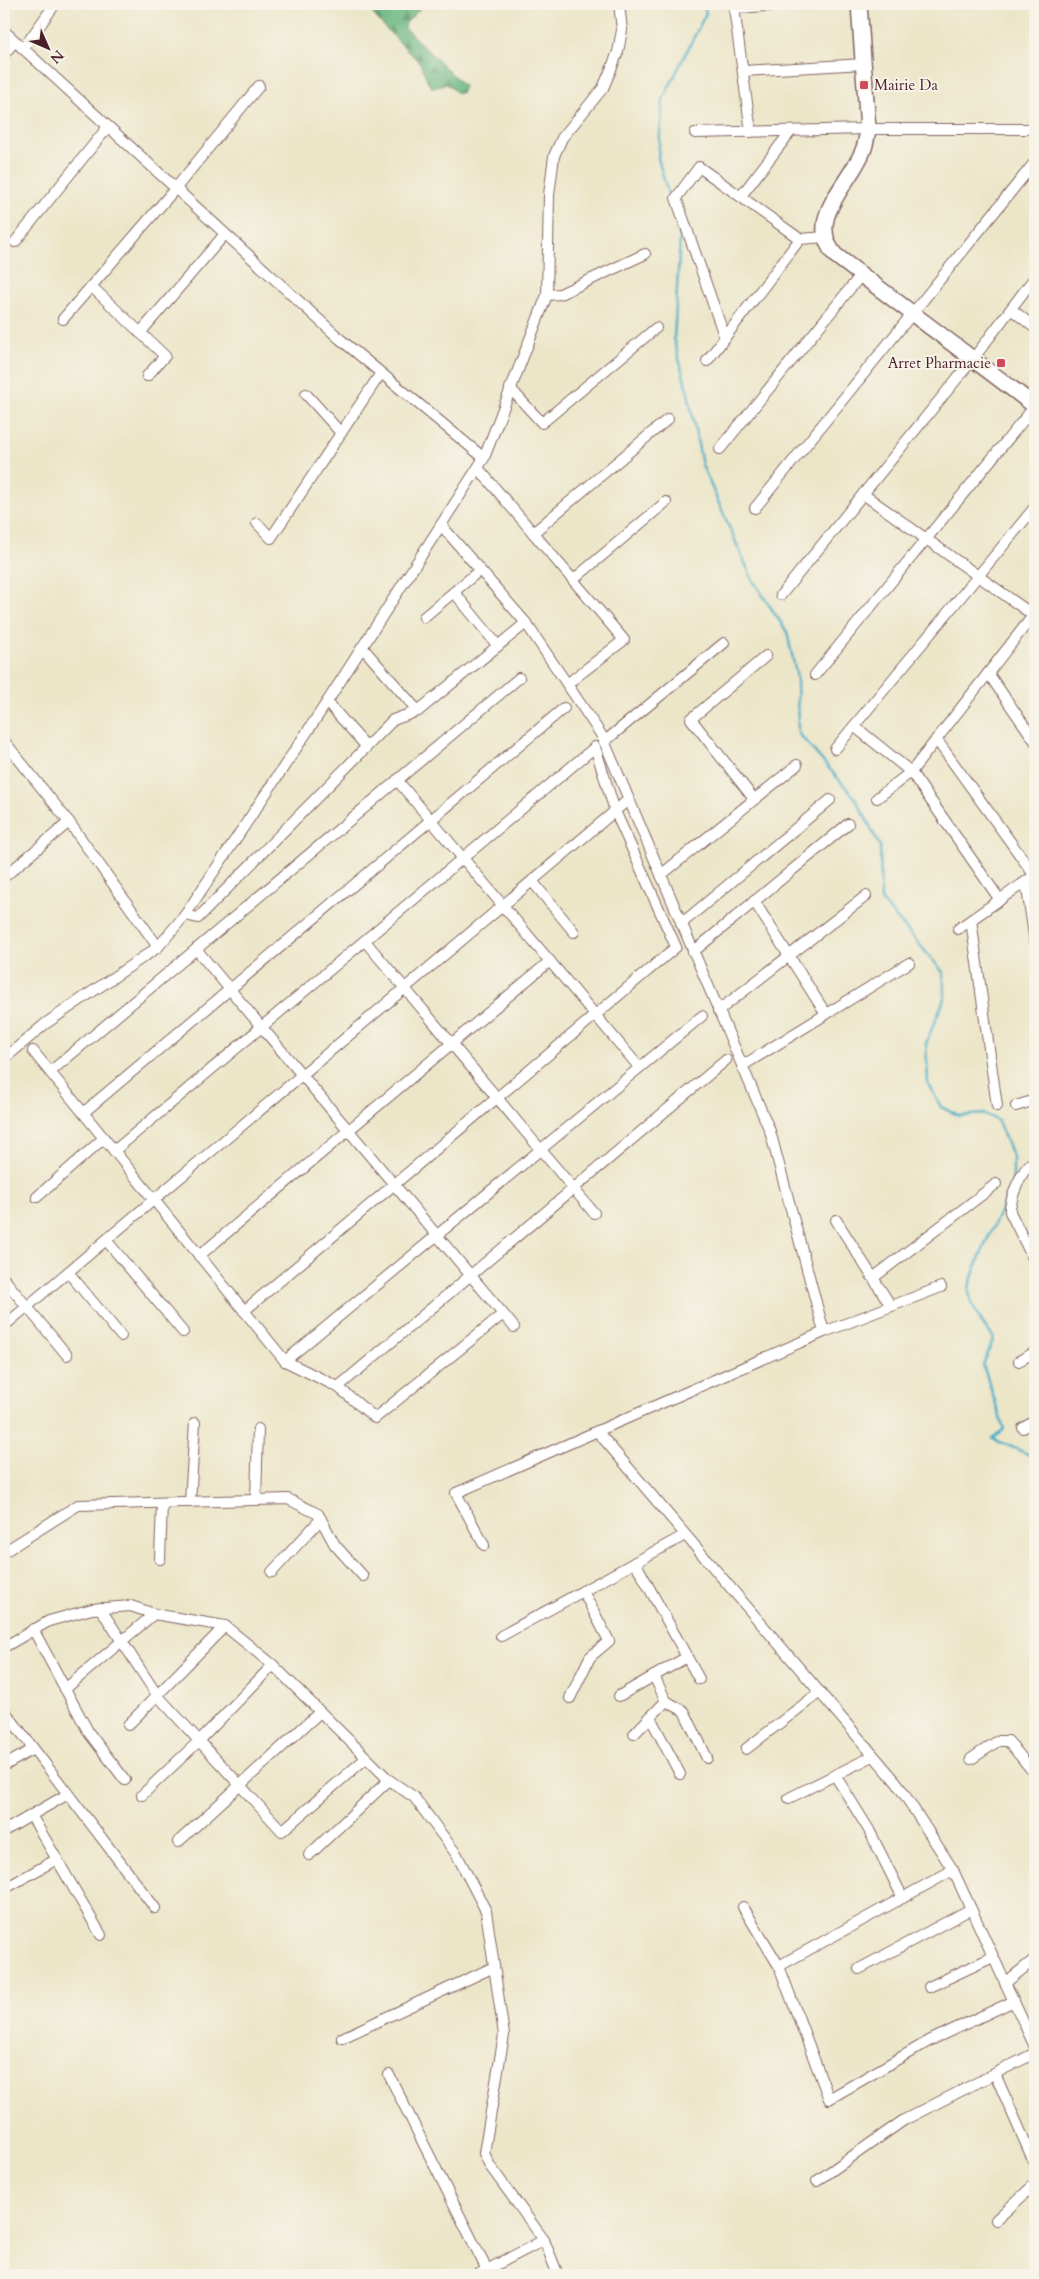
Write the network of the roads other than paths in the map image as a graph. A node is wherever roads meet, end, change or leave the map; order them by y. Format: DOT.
graph roads {
  1 [pos="55,4"];
  2 [pos="620,4"];
  3 [pos="797,4"];
  4 [pos="859,4"];
  5 [pos="4,31"];
  6 [pos="15,41"];
  7 [pos="23,49"];
  8 [pos="4,54"];
  9 [pos="864,64"];
  10 [pos="743,71"];
  11 [pos="259,86"];
  12 [pos="107,128"];
  13 [pos="868,129"];
  14 [pos="1035,129"];
  15 [pos="791,131"];
  16 [pos="751,132"];
  17 [pos="695,133"];
  18 [pos="1035,162"];
  19 [pos="175,189"];
  20 [pos="741,196"];
  21 [pos="225,234"];
  22 [pos="825,237"];
  23 [pos="800,239"];
  24 [pos="15,242"];
  25 [pos="645,254"];
  26 [pos="861,274"];
  27 [pos="1035,277"];
  28 [pos="91,286"];
  29 [pos="547,295"];
  30 [pos="1011,309"];
  31 [pos="912,313"];
  32 [pos="63,318"];
  33 [pos="656,328"];
  34 [pos="1035,328"];
  35 [pos="140,333"];
  36 [pos="725,338"];
  37 [pos="973,359"];
  38 [pos="708,361"];
  39 [pos="381,373"];
  40 [pos="147,376"];
  41 [pos="510,388"];
  42 [pos="306,394"];
  43 [pos="1035,406"];
  44 [pos="668,419"];
  45 [pos="341,433"];
  46 [pos="720,449"];
  47 [pos="484,458"];
  48 [pos="478,468"];
  49 [pos="863,494"];
  50 [pos="666,502"];
  51 [pos="1035,507"];
  52 [pos="755,508"];
  53 [pos="257,523"];
  54 [pos="441,525"];
  55 [pos="533,533"];
  56 [pos="926,539"];
  57 [pos="480,570"];
  58 [pos="978,576"];
  59 [pos="573,580"];
  60 [pos="454,592"];
  61 [pos="781,595"];
  62 [pos="1034,614"];
  63 [pos="424,617"];
  64 [pos="526,623"];
  65 [pos="724,643"];
  66 [pos="498,646"];
  67 [pos="362,647"];
  68 [pos="766,656"];
  69 [pos="988,673"];
  70 [pos="814,675"];
  71 [pos="518,678"];
  72 [pos="567,684"];
  73 [pos="327,702"];
  74 [pos="564,708"];
  75 [pos="418,711"];
  76 [pos="854,726"];
  77 [pos="936,739"];
  78 [pos="4,741"];
  79 [pos="1035,741"];
  80 [pos="604,742"];
  81 [pos="366,746"];
  82 [pos="835,749"];
  83 [pos="797,765"];
  84 [pos="911,772"];
  85 [pos="397,780"];
  86 [pos="877,798"];
  87 [pos="628,800"];
  88 [pos="754,800"];
  89 [pos="830,800"];
  90 [pos="615,811"];
  91 [pos="431,820"];
  92 [pos="68,822"];
  93 [pos="848,824"];
  94 [pos="463,858"];
  95 [pos="660,876"];
  96 [pos="4,877"];
  97 [pos="532,881"];
  98 [pos="1032,881"];
  99 [pos="866,896"];
  100 [pos="1000,900"];
  101 [pos="754,902"];
  102 [pos="503,905"];
  103 [pos="185,915"];
  104 [pos="971,920"];
  105 [pos="681,924"];
  106 [pos="958,929"];
  107 [pos="574,932"];
  108 [pos="365,941"];
  109 [pos="1035,941"];
  110 [pos="158,948"];
  111 [pos="196,949"];
  112 [pos="693,952"];
  113 [pos="789,956"];
  114 [pos="550,961"];
  115 [pos="909,963"];
  116 [pos="404,988"];
  117 [pos="230,989"];
  118 [pos="718,1010"];
  119 [pos="826,1014"];
  120 [pos="595,1015"];
  121 [pos="702,1016"];
  122 [pos="262,1027"];
  123 [pos="451,1044"];
  124 [pos="33,1051"];
  125 [pos="4,1059"];
  126 [pos="726,1060"];
  127 [pos="742,1066"];
  128 [pos="639,1067"];
  129 [pos="50,1072"];
  130 [pos="302,1075"];
  131 [pos="497,1098"];
  132 [pos="1035,1100"];
  133 [pos="997,1106"];
  134 [pos="1016,1106"];
  135 [pos="83,1113"];
  136 [pos="349,1130"];
  137 [pos="104,1138"];
  138 [pos="540,1150"];
  139 [pos="114,1151"];
  140 [pos="1035,1160"];
  141 [pos="394,1184"];
  142 [pos="996,1184"];
  143 [pos="573,1189"];
  144 [pos="37,1197"];
  145 [pos="154,1200"];
  146 [pos="594,1214"];
  147 [pos="836,1220"];
  148 [pos="437,1235"];
  149 [pos="106,1240"];
  150 [pos="199,1256"];
  151 [pos="1035,1262"];
  152 [pos="68,1272"];
  153 [pos="471,1275"];
  154 [pos="873,1278"];
  155 [pos="4,1279"];
  156 [pos="941,1287"];
  157 [pos="27,1306"];
  158 [pos="891,1306"];
  159 [pos="244,1311"];
  160 [pos="503,1314"];
  161 [pos="4,1326"];
  162 [pos="514,1327"];
  163 [pos="183,1332"];
  164 [pos="824,1332"];
  165 [pos="122,1336"];
  166 [pos="1035,1352"];
  167 [pos="67,1355"];
  168 [pos="285,1361"];
  169 [pos="1019,1361"];
  170 [pos="338,1388"];
  171 [pos="1035,1421"];
  172 [pos="195,1423"];
  173 [pos="1023,1428"];
  174 [pos="258,1429"];
  175 [pos="597,1431"];
  176 [pos="256,1500"];
  177 [pos="190,1502"];
  178 [pos="162,1503"];
  179 [pos="321,1519"];
  180 [pos="685,1535"];
  181 [pos="484,1546"];
  182 [pos="4,1552"];
  183 [pos="160,1558"];
  184 [pos="635,1562"];
  185 [pos="272,1572"];
  186 [pos="363,1576"];
  187 [pos="584,1591"];
  188 [pos="100,1608"];
  189 [pos="154,1614"];
  190 [pos="225,1626"];
  191 [pos="33,1629"];
  192 [pos="500,1636"];
  193 [pos="122,1642"];
  194 [pos="4,1647"];
  195 [pos="687,1657"];
  196 [pos="274,1665"];
  197 [pos="654,1676"];
  198 [pos="699,1678"];
  199 [pos="65,1689"];
  200 [pos="820,1692"];
  201 [pos="157,1695"];
  202 [pos="618,1696"];
  203 [pos="570,1698"];
  204 [pos="666,1701"];
  205 [pos="4,1710"];
  206 [pos="320,1712"];
  207 [pos="650,1717"];
  208 [pos="128,1725"];
  209 [pos="634,1734"];
  210 [pos="199,1741"];
  211 [pos="33,1749"];
  212 [pos="746,1750"];
  213 [pos="874,1756"];
  214 [pos="366,1758"];
  215 [pos="707,1758"];
  216 [pos="971,1759"];
  217 [pos="4,1766"];
  218 [pos="680,1774"];
  219 [pos="1035,1774"];
  220 [pos="835,1775"];
  221 [pos="125,1780"];
  222 [pos="389,1780"];
  223 [pos="240,1785"];
  224 [pos="68,1794"];
  225 [pos="142,1795"];
  226 [pos="789,1798"];
  227 [pos="31,1815"];
  228 [pos="4,1831"];
  229 [pos="178,1842"];
  230 [pos="309,1855"];
  231 [pos="57,1859"];
  232 [pos="953,1870"];
  233 [pos="4,1889"];
  234 [pos="903,1898"];
  235 [pos="743,1907"];
  236 [pos="155,1908"];
  237 [pos="971,1909"];
  238 [pos="102,1935"];
  239 [pos="993,1957"];
  240 [pos="1035,1959"];
  241 [pos="779,1966"];
  242 [pos="494,1967"];
  243 [pos="859,1969"];
  244 [pos="1005,1983"];
  245 [pos="929,1987"];
  246 [pos="1014,2001"];
  247 [pos="342,2038"];
  248 [pos="1035,2047"];
  249 [pos="1035,2053"];
  250 [pos="995,2074"];
  251 [pos="389,2075"];
  252 [pos="1035,2164"];
  253 [pos="817,2181"];
  254 [pos="1035,2184"];
  255 [pos="996,2220"];
  256 [pos="544,2240"];
  257 [pos="488,2270"];
  258 [pos="477,2275"];
  259 [pos="558,2275"];
  1 -- 7 [label="street"];
  2 -- 29 [label="street"];
  3 -- 10 [label="street"];
  4 -- 9 [label="street"];
  5 -- 6 [label="street"];
  6 -- 7 [label="street"];
  6 -- 8 [label="street"];
  7 -- 12 [label="street"];
  9 -- 10 [label="street"];
  9 -- 13 [label="street"];
  10 -- 16 [label="street"];
  11 -- 19 [label="street"];
  12 -- 19 [label="street"];
  12 -- 24 [label="street"];
  13 -- 14 [label="street"];
  13 -- 15 [label="street"];
  13 -- 22 [label="street"];
  15 -- 16 [label="street"];
  15 -- 20 [label="street"];
  16 -- 17 [label="street"];
  18 -- 31 [label="street"];
  19 -- 21 [label="street"];
  19 -- 28 [label="street"];
  20 -- 23 [label="street"];
  20 -- 36 [label="street"];
  21 -- 35 [label="street"];
  21 -- 39 [label="street"];
  22 -- 23 [label="street"];
  22 -- 26 [label="street"];
  23 -- 36 [label="street"];
  25 -- 29 [label="street"];
  26 -- 31 [label="street"];
  26 -- 46 [label="street"];
  27 -- 30 [label="street"];
  28 -- 32 [label="street"];
  28 -- 35 [label="street"];
  29 -- 41 [label="street"];
  30 -- 34 [label="street"];
  30 -- 37 [label="street"];
  31 -- 37 [label="street"];
  31 -- 52 [label="street"];
  33 -- 41 [label="street"];
  35 -- 40 [label="street"];
  36 -- 38 [label="street"];
  37 -- 43 [label="street"];
  37 -- 49 [label="street"];
  39 -- 45 [label="street"];
  39 -- 47 [label="street"];
  41 -- 47 [label="street"];
  42 -- 45 [label="street"];
  43 -- 56 [label="street"];
  44 -- 55 [label="street"];
  45 -- 53 [label="street"];
  47 -- 48 [label="street"];
  48 -- 54 [label="street"];
  48 -- 55 [label="street"];
  49 -- 56 [label="street"];
  49 -- 61 [label="street"];
  50 -- 59 [label="street"];
  51 -- 58 [label="street"];
  54 -- 57 [label="street"];
  54 -- 67 [label="street"];
  55 -- 59 [label="street"];
  56 -- 58 [label="street"];
  56 -- 70 [label="street"];
  57 -- 60 [label="street"];
  57 -- 64 [label="street"];
  58 -- 62 [label="street"];
  58 -- 76 [label="street"];
  59 -- 72 [label="street"];
  60 -- 63 [label="street"];
  60 -- 66 [label="street"];
  62 -- 69 [label="street"];
  64 -- 66 [label="street"];
  64 -- 72 [label="street"];
  65 -- 80 [label="street"];
  66 -- 75 [label="street"];
  67 -- 73 [label="street"];
  67 -- 75 [label="street"];
  68 -- 88 [label="street"];
  69 -- 77 [label="street"];
  69 -- 79 [label="street"];
  71 -- 85 [label="street"];
  72 -- 80 [label="street"];
  73 -- 81 [label="street"];
  73 -- 103 [label="street"];
  74 -- 91 [label="street"];
  75 -- 81 [label="street"];
  76 -- 82 [label="street"];
  76 -- 84 [label="street"];
  77 -- 84 [label="street"];
  77 -- 98 [label="street"];
  78 -- 92 [label="street"];
  80 -- 87 [label="street"];
  81 -- 103 [label="street"];
  83 -- 88 [label="street"];
  84 -- 86 [label="street"];
  84 -- 100 [label="street"];
  85 -- 91 [label="street"];
  85 -- 111 [label="street"];
  87 -- 90 [label="street"];
  87 -- 95 [label="street"];
  88 -- 95 [label="street"];
  89 -- 105 [label="street"];
  90 -- 94 [label="street"];
  90 -- 97 [label="street"];
  90 -- 120 [label="street"];
  91 -- 94 [label="street"];
  91 -- 117 [label="street"];
  92 -- 96 [label="street"];
  92 -- 110 [label="street"];
  93 -- 101 [label="street"];
  94 -- 102 [label="street"];
  94 -- 108 [label="street"];
  95 -- 105 [label="street"];
  97 -- 102 [label="street"];
  97 -- 107 [label="street"];
  98 -- 100 [label="street"];
  98 -- 109 [label="street"];
  99 -- 113 [label="street"];
  100 -- 104 [label="street"];
  101 -- 112 [label="street"];
  101 -- 113 [label="street"];
  102 -- 114 [label="street"];
  102 -- 116 [label="street"];
  103 -- 110 [label="street"];
  104 -- 106 [label="street"];
  104 -- 133 [label="street"];
  105 -- 112 [label="street"];
  108 -- 116 [label="street"];
  108 -- 122 [label="street"];
  110 -- 125 [label="street"];
  111 -- 117 [label="street"];
  111 -- 129 [label="street"];
  112 -- 118 [label="street"];
  113 -- 118 [label="street"];
  113 -- 119 [label="street"];
  114 -- 120 [label="street"];
  114 -- 123 [label="street"];
  115 -- 119 [label="street"];
  116 -- 123 [label="street"];
  116 -- 130 [label="street"];
  117 -- 122 [label="street"];
  117 -- 135 [label="street"];
  118 -- 127 [label="street"];
  119 -- 127 [label="street"];
  120 -- 128 [label="street"];
  120 -- 131 [label="street"];
  121 -- 128 [label="street"];
  122 -- 130 [label="street"];
  122 -- 139 [label="street"];
  123 -- 131 [label="street"];
  123 -- 136 [label="street"];
  124 -- 129 [label="street"];
  126 -- 143 [label="street"];
  127 -- 164 [label="street"];
  128 -- 138 [label="street"];
  129 -- 135 [label="street"];
  130 -- 136 [label="street"];
  130 -- 145 [label="street"];
  131 -- 138 [label="street"];
  131 -- 141 [label="street"];
  132 -- 134 [label="street"];
  135 -- 137 [label="street"];
  136 -- 141 [label="street"];
  136 -- 150 [label="street"];
  137 -- 139 [label="street"];
  137 -- 144 [label="street"];
  138 -- 143 [label="street"];
  138 -- 148 [label="street"];
  139 -- 145 [label="street"];
  140 -- 151 [label="street"];
  141 -- 148 [label="street"];
  141 -- 159 [label="street"];
  142 -- 154 [label="street"];
  143 -- 146 [label="street"];
  143 -- 153 [label="street"];
  145 -- 149 [label="street"];
  145 -- 150 [label="street"];
  147 -- 154 [label="street"];
  148 -- 153 [label="street"];
  148 -- 168 [label="street"];
  149 -- 152 [label="street"];
  149 -- 163 [label="street"];
  150 -- 159 [label="street"];
  152 -- 157 [label="street"];
  152 -- 165 [label="street"];
  153 -- 160 [label="street"];
  153 -- 170 [label="street"];
  154 -- 158 [label="street"];
  155 -- 157 [label="street"];
  156 -- 158 [label="street"];
  157 -- 161 [label="street"];
  157 -- 167 [label="street"];
  158 -- 164 [label="street"];
  159 -- 168 [label="street"];
  160 -- 162 [label="street"];
  160 -- 170 [label="street"];
  164 -- 175 [label="street"];
  166 -- 169 [label="street"];
  168 -- 170 [label="street"];
  171 -- 173 [label="street"];
  172 -- 177 [label="street"];
  174 -- 176 [label="street"];
  175 -- 180 [label="street"];
  175 -- 181 [label="street"];
  176 -- 177 [label="street"];
  176 -- 179 [label="street"];
  177 -- 178 [label="street"];
  178 -- 182 [label="street"];
  178 -- 183 [label="street"];
  179 -- 185 [label="street"];
  179 -- 186 [label="street"];
  180 -- 184 [label="street"];
  180 -- 200 [label="street"];
  184 -- 187 [label="street"];
  184 -- 195 [label="street"];
  187 -- 192 [label="street"];
  187 -- 203 [label="street"];
  188 -- 189 [label="street"];
  188 -- 191 [label="street"];
  188 -- 193 [label="street"];
  189 -- 190 [label="street"];
  189 -- 193 [label="street"];
  190 -- 196 [label="street"];
  190 -- 201 [label="street"];
  191 -- 194 [label="street"];
  191 -- 199 [label="street"];
  193 -- 199 [label="street"];
  193 -- 201 [label="street"];
  195 -- 197 [label="street"];
  195 -- 198 [label="street"];
  196 -- 206 [label="street"];
  196 -- 210 [label="street"];
  197 -- 202 [label="street"];
  197 -- 204 [label="street"];
  199 -- 221 [label="street"];
  200 -- 212 [label="street"];
  200 -- 213 [label="street"];
  201 -- 208 [label="street"];
  201 -- 210 [label="street"];
  204 -- 207 [label="street"];
  204 -- 215 [label="street"];
  205 -- 211 [label="street"];
  206 -- 214 [label="street"];
  206 -- 223 [label="street"];
  207 -- 209 [label="street"];
  207 -- 218 [label="street"];
  210 -- 223 [label="street"];
  210 -- 225 [label="street"];
  211 -- 217 [label="street"];
  211 -- 224 [label="street"];
  213 -- 220 [label="street"];
  213 -- 232 [label="street"];
  214 -- 222 [label="street"];
  214 -- 223 [label="street"];
  216 -- 219 [label="street"];
  220 -- 226 [label="street"];
  220 -- 234 [label="street"];
  222 -- 230 [label="street"];
  222 -- 242 [label="street"];
  223 -- 229 [label="street"];
  224 -- 227 [label="street"];
  224 -- 236 [label="street"];
  227 -- 228 [label="street"];
  227 -- 231 [label="street"];
  231 -- 233 [label="street"];
  231 -- 238 [label="street"];
  232 -- 234 [label="street"];
  232 -- 237 [label="street"];
  234 -- 241 [label="street"];
  235 -- 241 [label="street"];
  237 -- 239 [label="street"];
  237 -- 243 [label="street"];
  239 -- 244 [label="street"];
  239 -- 245 [label="street"];
  240 -- 244 [label="street"];
  241 -- 246 [label="street"];
  242 -- 247 [label="street"];
  242 -- 256 [label="street"];
  244 -- 246 [label="street"];
  246 -- 248 [label="street"];
  249 -- 250 [label="street"];
  250 -- 252 [label="street"];
  250 -- 253 [label="street"];
  251 -- 257 [label="street"];
  254 -- 255 [label="street"];
  256 -- 257 [label="street"];
  256 -- 259 [label="street"];
  257 -- 258 [label="street"];
}
